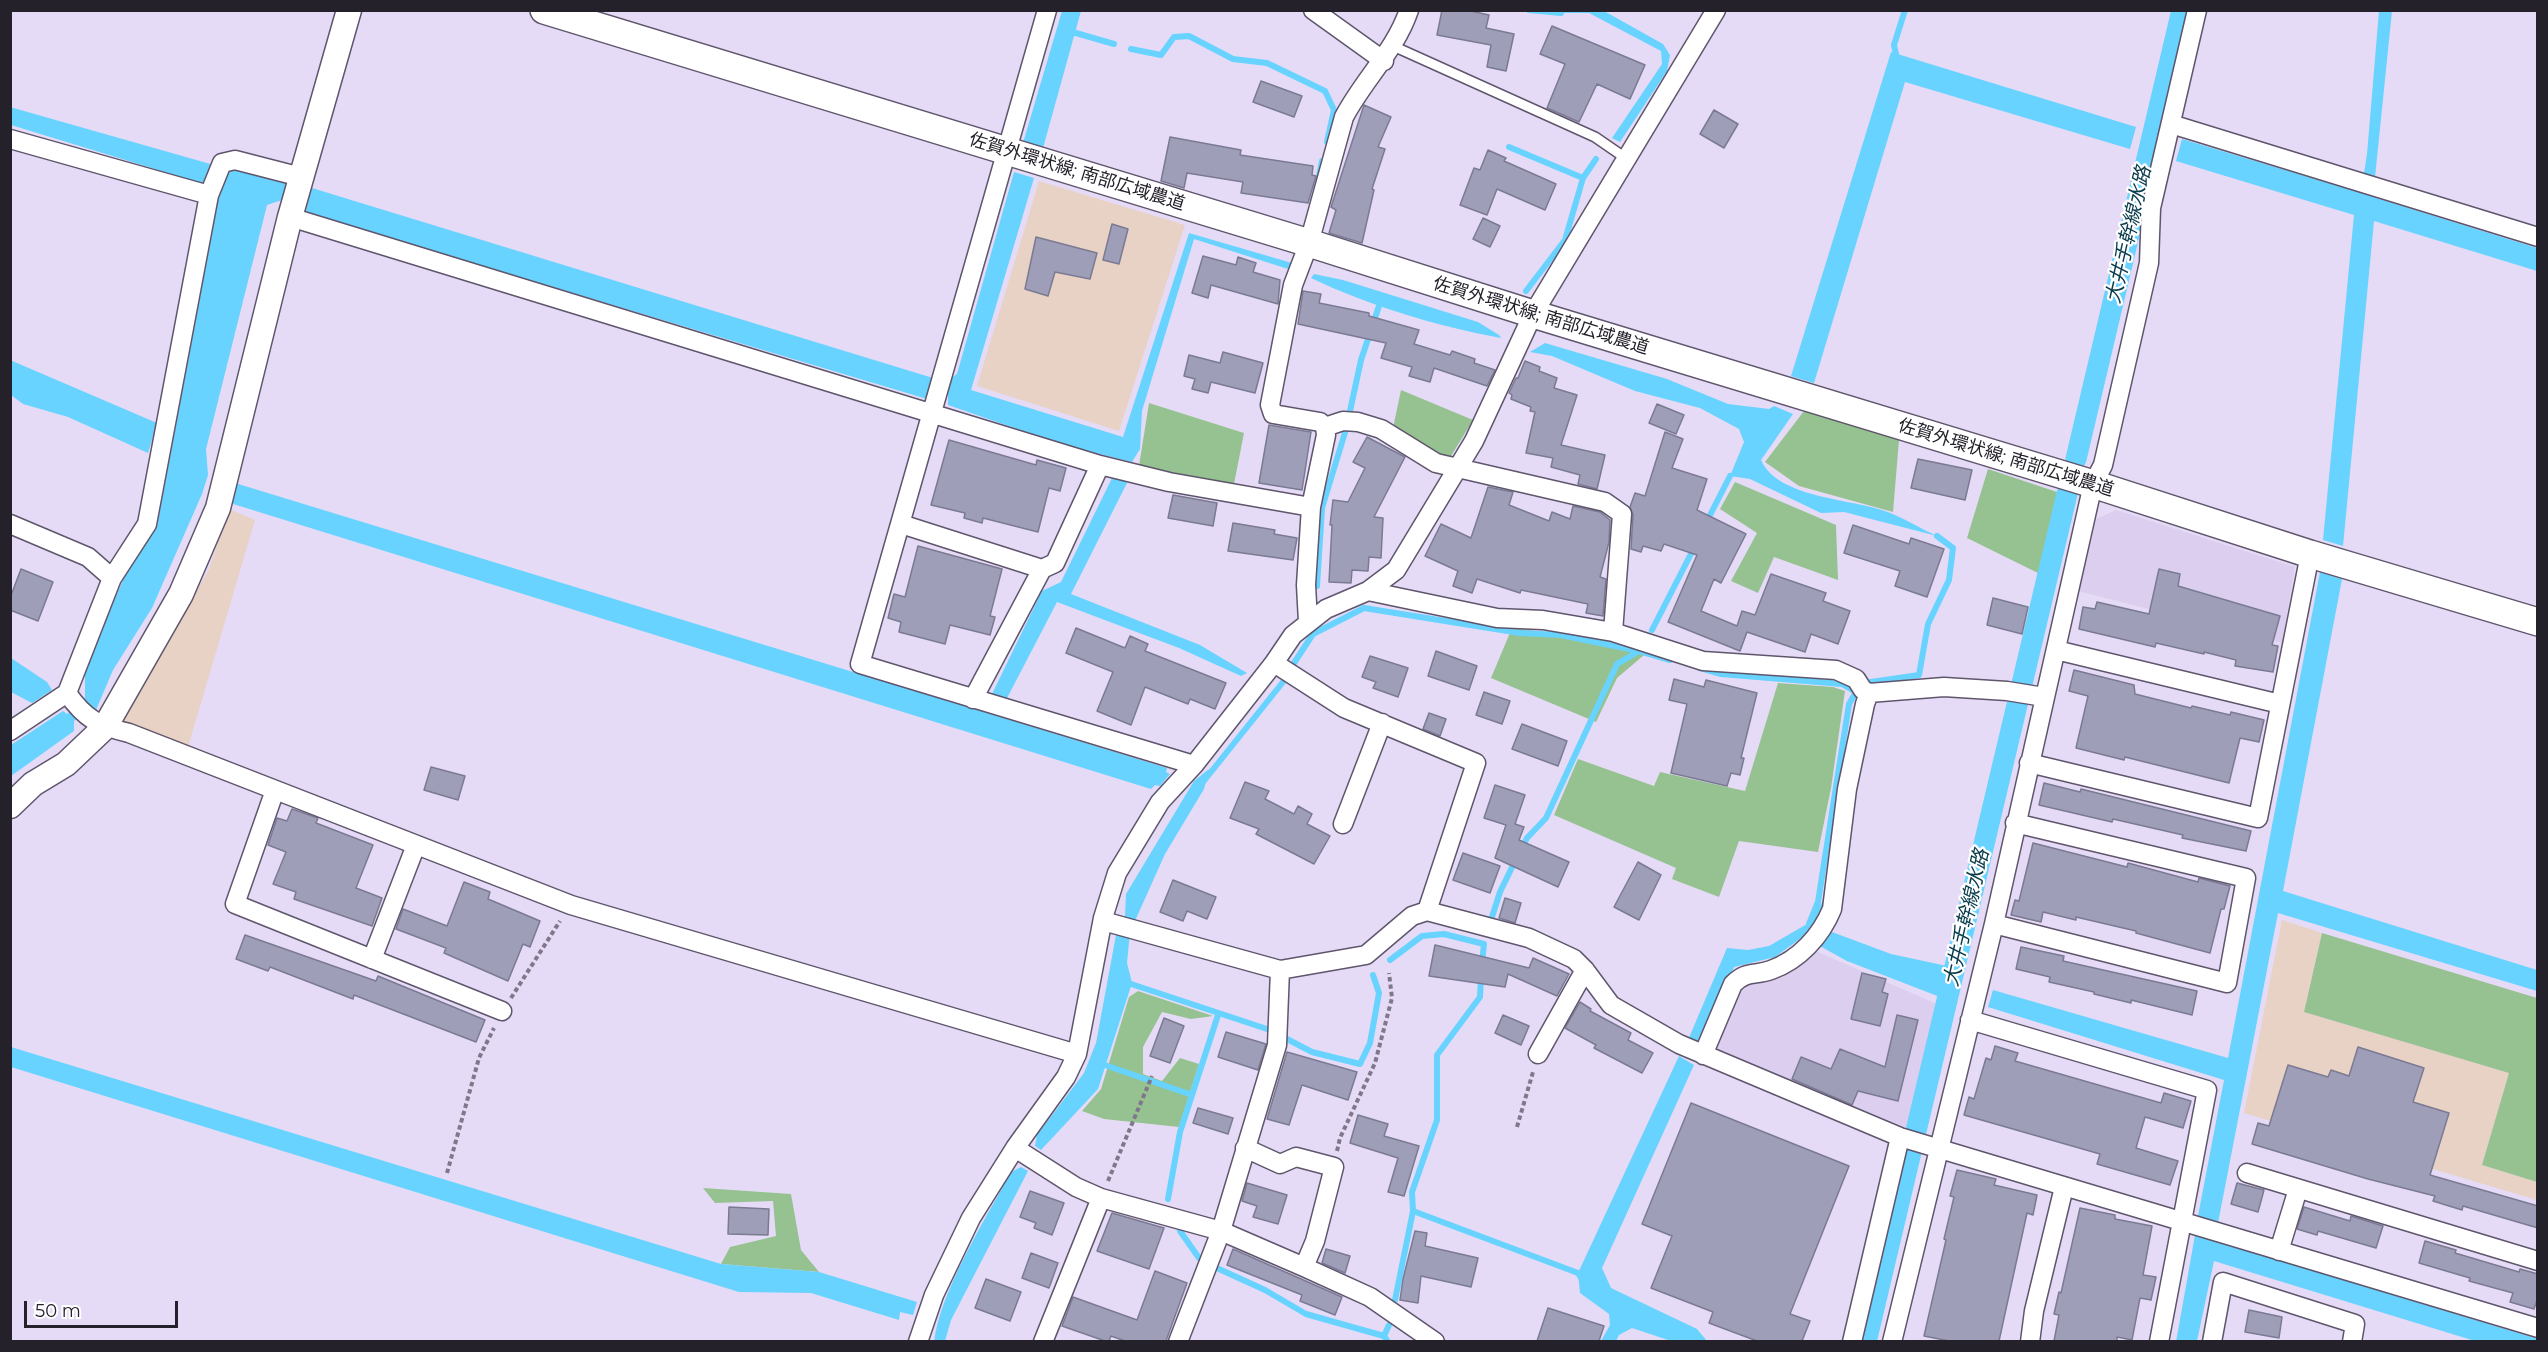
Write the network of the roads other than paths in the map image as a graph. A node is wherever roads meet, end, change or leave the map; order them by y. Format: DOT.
graph roads {
  1 [pos="349,10"];
  2 [pos="544,10"];
  3 [pos="1047,10"];
  4 [pos="1313,10"];
  5 [pos="1409,10"];
  6 [pos="1716,10"];
  7 [pos="2197,10"];
  8 [pos="1388,53"];
  9 [pos="2171,124"];
  10 [pos="10,139"];
  11 [pos="1006,151"];
  12 [pos="1628,159"];
  13 [pos="301,177"];
  14 [pos="209,195"];
  15 [pos="290,217"];
  16 [pos="2538,237"];
  17 [pos="1309,243"];
  18 [pos="1533,314"];
  19 [pos="932,416"];
  20 [pos="1325,427"];
  21 [pos="1100,465"];
  22 [pos="1457,468"];
  23 [pos="2093,484"];
  24 [pos="1311,507"];
  25 [pos="10,524"];
  26 [pos="901,524"];
  27 [pos="2310,554"];
  28 [pos="1042,568"];
  29 [pos="112,578"];
  30 [pos="1368,591"];
  31 [pos="1308,622"];
  32 [pos="2538,622"];
  33 [pos="1613,632"];
  34 [pos="2056,650"];
  35 [pos="1274,663"];
  36 [pos="1869,693"];
  37 [pos="2037,696"];
  38 [pos="973,699"];
  39 [pos="2280,704"];
  40 [pos="84,711"];
  41 [pos="1383,723"];
  42 [pos="10,731"];
  43 [pos="2029,763"];
  44 [pos="1194,765"];
  45 [pos="275,790"];
  46 [pos="10,806"];
  47 [pos="2015,823"];
  48 [pos="1343,825"];
  49 [pos="416,845"];
  50 [pos="1427,911"];
  51 [pos="1994,924"];
  52 [pos="1118,925"];
  53 [pos="372,959"];
  54 [pos="1281,970"];
  55 [pos="1585,970"];
  56 [pos="502,1011"];
  57 [pos="1970,1020"];
  58 [pos="1077,1054"];
  59 [pos="1538,1054"];
  60 [pos="1703,1055"];
  61 [pos="1900,1137"];
  62 [pos="1931,1145"];
  63 [pos="1015,1148"];
  64 [pos="1245,1148"];
  65 [pos="2247,1173"];
  66 [pos="2064,1187"];
  67 [pos="2298,1188"];
  68 [pos="1101,1198"];
  69 [pos="2182,1222"];
  70 [pos="1221,1231"];
  71 [pos="2279,1251"];
  72 [pos="2538,1261"];
  73 [pos="1304,1267"];
  74 [pos="2538,1328"];
  75 [pos="918,1341"];
  76 [pos="1043,1341"];
  77 [pos="1178,1341"];
  78 [pos="1435,1341"];
  79 [pos="1852,1341"];
  80 [pos="1892,1341"];
  81 [pos="2030,1341"];
  82 [pos="2159,1341"];
  83 [pos="2212,1341"];
  84 [pos="2352,1341"];
  1 -- 13 [label="street"];
  2 -- 11 [label="main road, 佐賀外環状線; 南部広域農道"];
  3 -- 11 [label="street"];
  4 -- 8 [label="street"];
  5 -- 8 [label="street"];
  6 -- 12 [label="street"];
  7 -- 9 [label="street"];
  8 -- 12 [label="lane"];
  8 -- 17 [label="street"];
  9 -- 16 [label="street"];
  9 -- 23 [label="street"];
  10 -- 14 [label="street"];
  11 -- 17 [label="main road, 佐賀外環状線; 南部広域農道"];
  11 -- 19 [label="street"];
  12 -- 18 [label="street"];
  13 -- 14 [label="street"];
  13 -- 15 [label="street"];
  14 -- 29 [label="street"];
  15 -- 19 [label="street"];
  15 -- 40 [label="street"];
  17 -- 18 [label="main road, 佐賀外環状線; 南部広域農道"];
  17 -- 20 [label="street"];
  18 -- 22 [label="street"];
  18 -- 23 [label="main road, 佐賀外環状線; 南部広域農道"];
  19 -- 21 [label="street"];
  19 -- 26 [label="street"];
  20 -- 22 [label="street"];
  20 -- 24 [label="street"];
  21 -- 24 [label="street"];
  21 -- 28 [label="street"];
  22 -- 30 [label="street"];
  22 -- 33 [label="street"];
  23 -- 27 [label="main road, 佐賀外環状線; 南部広域農道"];
  23 -- 34 [label="street"];
  24 -- 31 [label="street"];
  25 -- 29 [label="street"];
  26 -- 28 [label="street"];
  26 -- 38 [label="street"];
  27 -- 32 [label="main road, 佐賀外環状線; 南部広域農道"];
  27 -- 39 [label="street"];
  28 -- 38 [label="street"];
  29 -- 40 [label="street"];
  30 -- 31 [label="street"];
  30 -- 33 [label="street"];
  31 -- 35 [label="street"];
  33 -- 36 [label="street"];
  34 -- 37 [label="street"];
  34 -- 39 [label="street"];
  35 -- 41 [label="street"];
  35 -- 44 [label="street"];
  36 -- 37 [label="street"];
  36 -- 60 [label="street"];
  37 -- 43 [label="street"];
  38 -- 44 [label="street"];
  39 -- 43 [label="street"];
  40 -- 42 [label="street"];
  40 -- 45 [label="street"];
  40 -- 46 [label="street"];
  41 -- 48 [label="street"];
  41 -- 50 [label="street"];
  43 -- 47 [label="street"];
  44 -- 52 [label="street"];
  45 -- 49 [label="street"];
  45 -- 53 [label="street"];
  47 -- 51 [label="street"];
  47 -- 51 [label="street"];
  49 -- 53 [label="street"];
  49 -- 58 [label="street"];
  50 -- 54 [label="street"];
  50 -- 55 [label="street"];
  51 -- 57 [label="street"];
  52 -- 54 [label="street"];
  52 -- 58 [label="street"];
  53 -- 56 [label="street"];
  54 -- 64 [label="street"];
  55 -- 59 [label="street"];
  55 -- 60 [label="street"];
  57 -- 62 [label="street"];
  57 -- 69 [label="street"];
  58 -- 63 [label="street"];
  60 -- 61 [label="street"];
  61 -- 62 [label="street"];
  61 -- 79 [label="street"];
  62 -- 66 [label="street"];
  62 -- 80 [label="street"];
  63 -- 68 [label="street"];
  63 -- 75 [label="street"];
  64 -- 70 [label="street"];
  64 -- 73 [label="street"];
  65 -- 67 [label="street"];
  66 -- 69 [label="street"];
  66 -- 81 [label="street"];
  67 -- 71 [label="street"];
  67 -- 72 [label="street"];
  68 -- 70 [label="street"];
  68 -- 76 [label="street"];
  69 -- 71 [label="street"];
  69 -- 82 [label="street"];
  70 -- 73 [label="street"];
  70 -- 77 [label="street"];
  71 -- 74 [label="street"];
  73 -- 78 [label="street"];
  83 -- 84 [label="street"];
}
